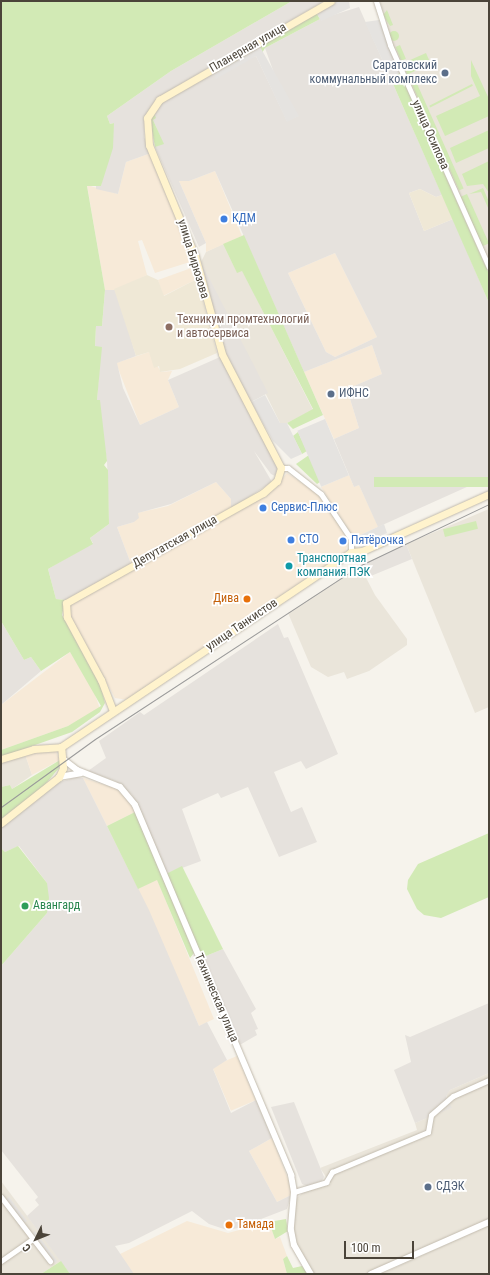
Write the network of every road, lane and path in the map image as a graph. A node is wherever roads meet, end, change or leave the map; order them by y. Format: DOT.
graph roads {
  1 [pos="331,1"];
  2 [pos="376,1"];
  3 [pos="165,96"];
  4 [pos="489,267"];
  5 [pos="281,468"];
  6 [pos="489,494"];
  7 [pos="351,552"];
  8 [pos="113,710"];
  9 [pos="61,747"];
  10 [pos="1,759"];
  11 [pos="63,759"];
  12 [pos="86,774"];
  13 [pos="59,778"];
  14 [pos="1,823"];
  15 [pos="489,1080"];
  16 [pos="294,1192"];
  17 [pos="1,1196"];
  18 [pos="489,1222"];
  19 [pos="33,1239"];
  20 [pos="50,1261"];
  21 [pos="1,1262"];
  22 [pos="311,1274"];
  23 [pos="371,1274"];
  1 -- 3 [label="main road, Планерная улица"];
  2 -- 4 [label="street, улица Осипова"];
  3 -- 5 [label="main road, улица Бирюзова"];
  5 -- 7 [label="street"];
  5 -- 8 [label="main road, Депутатская улица"];
  6 -- 7 [label="main road, улица Танкистов"];
  7 -- 8 [label="main road, улица Танкистов"];
  8 -- 9 [label="main road, улица Танкистов"];
  9 -- 10 [label="main road"];
  9 -- 11 [label="main road"];
  11 -- 12 [label="street, Техническая улица"];
  11 -- 13 [label="main road"];
  12 -- 13 [label="street"];
  12 -- 16 [label="street, Техническая улица"];
  13 -- 14 [label="main road"];
  15 -- 16 [label="street"];
  16 -- 22 [label="street, Техническая улица"];
  17 -- 19 [label="street"];
  18 -- 23 [label="street"];
  19 -- 20 [label="street"];
  19 -- 21 [label="street"];
}
